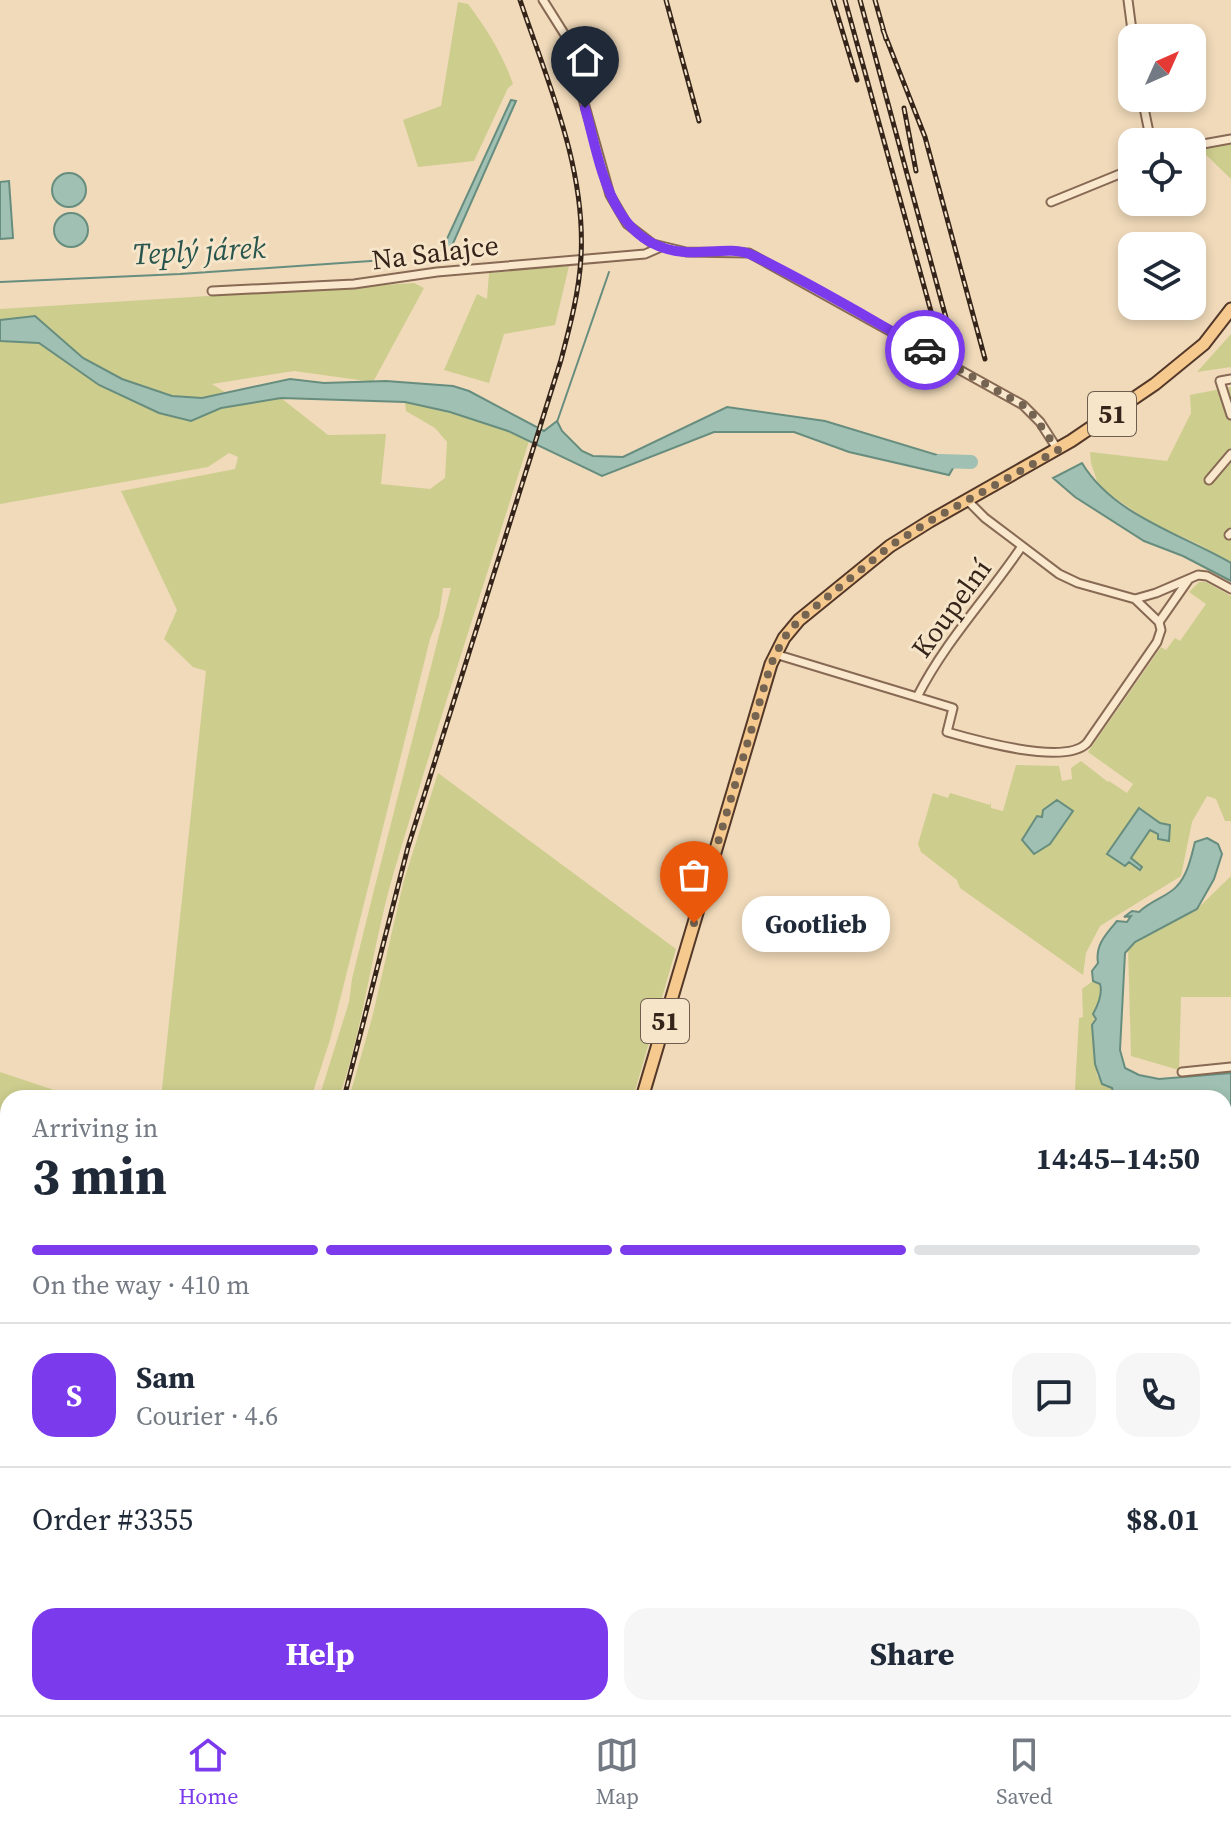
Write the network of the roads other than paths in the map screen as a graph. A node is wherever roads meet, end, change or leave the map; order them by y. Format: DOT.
graph roads {
  1 [pos="543,0"];
  2 [pos="1128,0"];
  3 [pos="1131,24"];
  4 [pos="1231,139"];
  5 [pos="1206,143"];
  6 [pos="1118,175"];
  7 [pos="1051,202"];
  8 [pos="661,247"];
  9 [pos="212,291"];
  10 [pos="1231,309"];
  11 [pos="1231,379"];
  12 [pos="1231,415"];
  13 [pos="1058,450"];
  14 [pos="1231,454"];
  15 [pos="1209,480"];
  16 [pos="967,500"];
  17 [pos="1022,546"];
  18 [pos="1190,577"];
  19 [pos="1231,589"];
  20 [pos="1135,599"];
  21 [pos="1159,622"];
  22 [pos="775,654"];
  23 [pos="917,697"];
  24 [pos="1231,1067"];
  25 [pos="1182,1072"];
  26 [pos="644,1090"];
  1 -- 8 [label="street"];
  2 -- 3 [label="street"];
  4 -- 5 [label="street"];
  6 -- 7 [label="street"];
  8 -- 9 [label="street, Na Salajce"];
  8 -- 13 [label="street"];
  10 -- 13 [label="main road, 51"];
  11 -- 12 [label="street"];
  13 -- 16 [label="main road, 51"];
  14 -- 15 [label="street"];
  16 -- 17 [label="street, Koupelní"];
  16 -- 22 [label="main road, 51"];
  17 -- 20 [label="street, Koupelní"];
  17 -- 23 [label="street, Koupelní"];
  18 -- 19 [label="street"];
  18 -- 20 [label="street"];
  18 -- 21 [label="street"];
  20 -- 21 [label="street"];
  21 -- 23 [label="street"];
  22 -- 23 [label="street"];
  22 -- 26 [label="main road, 51"];
  24 -- 25 [label="street"];
}
